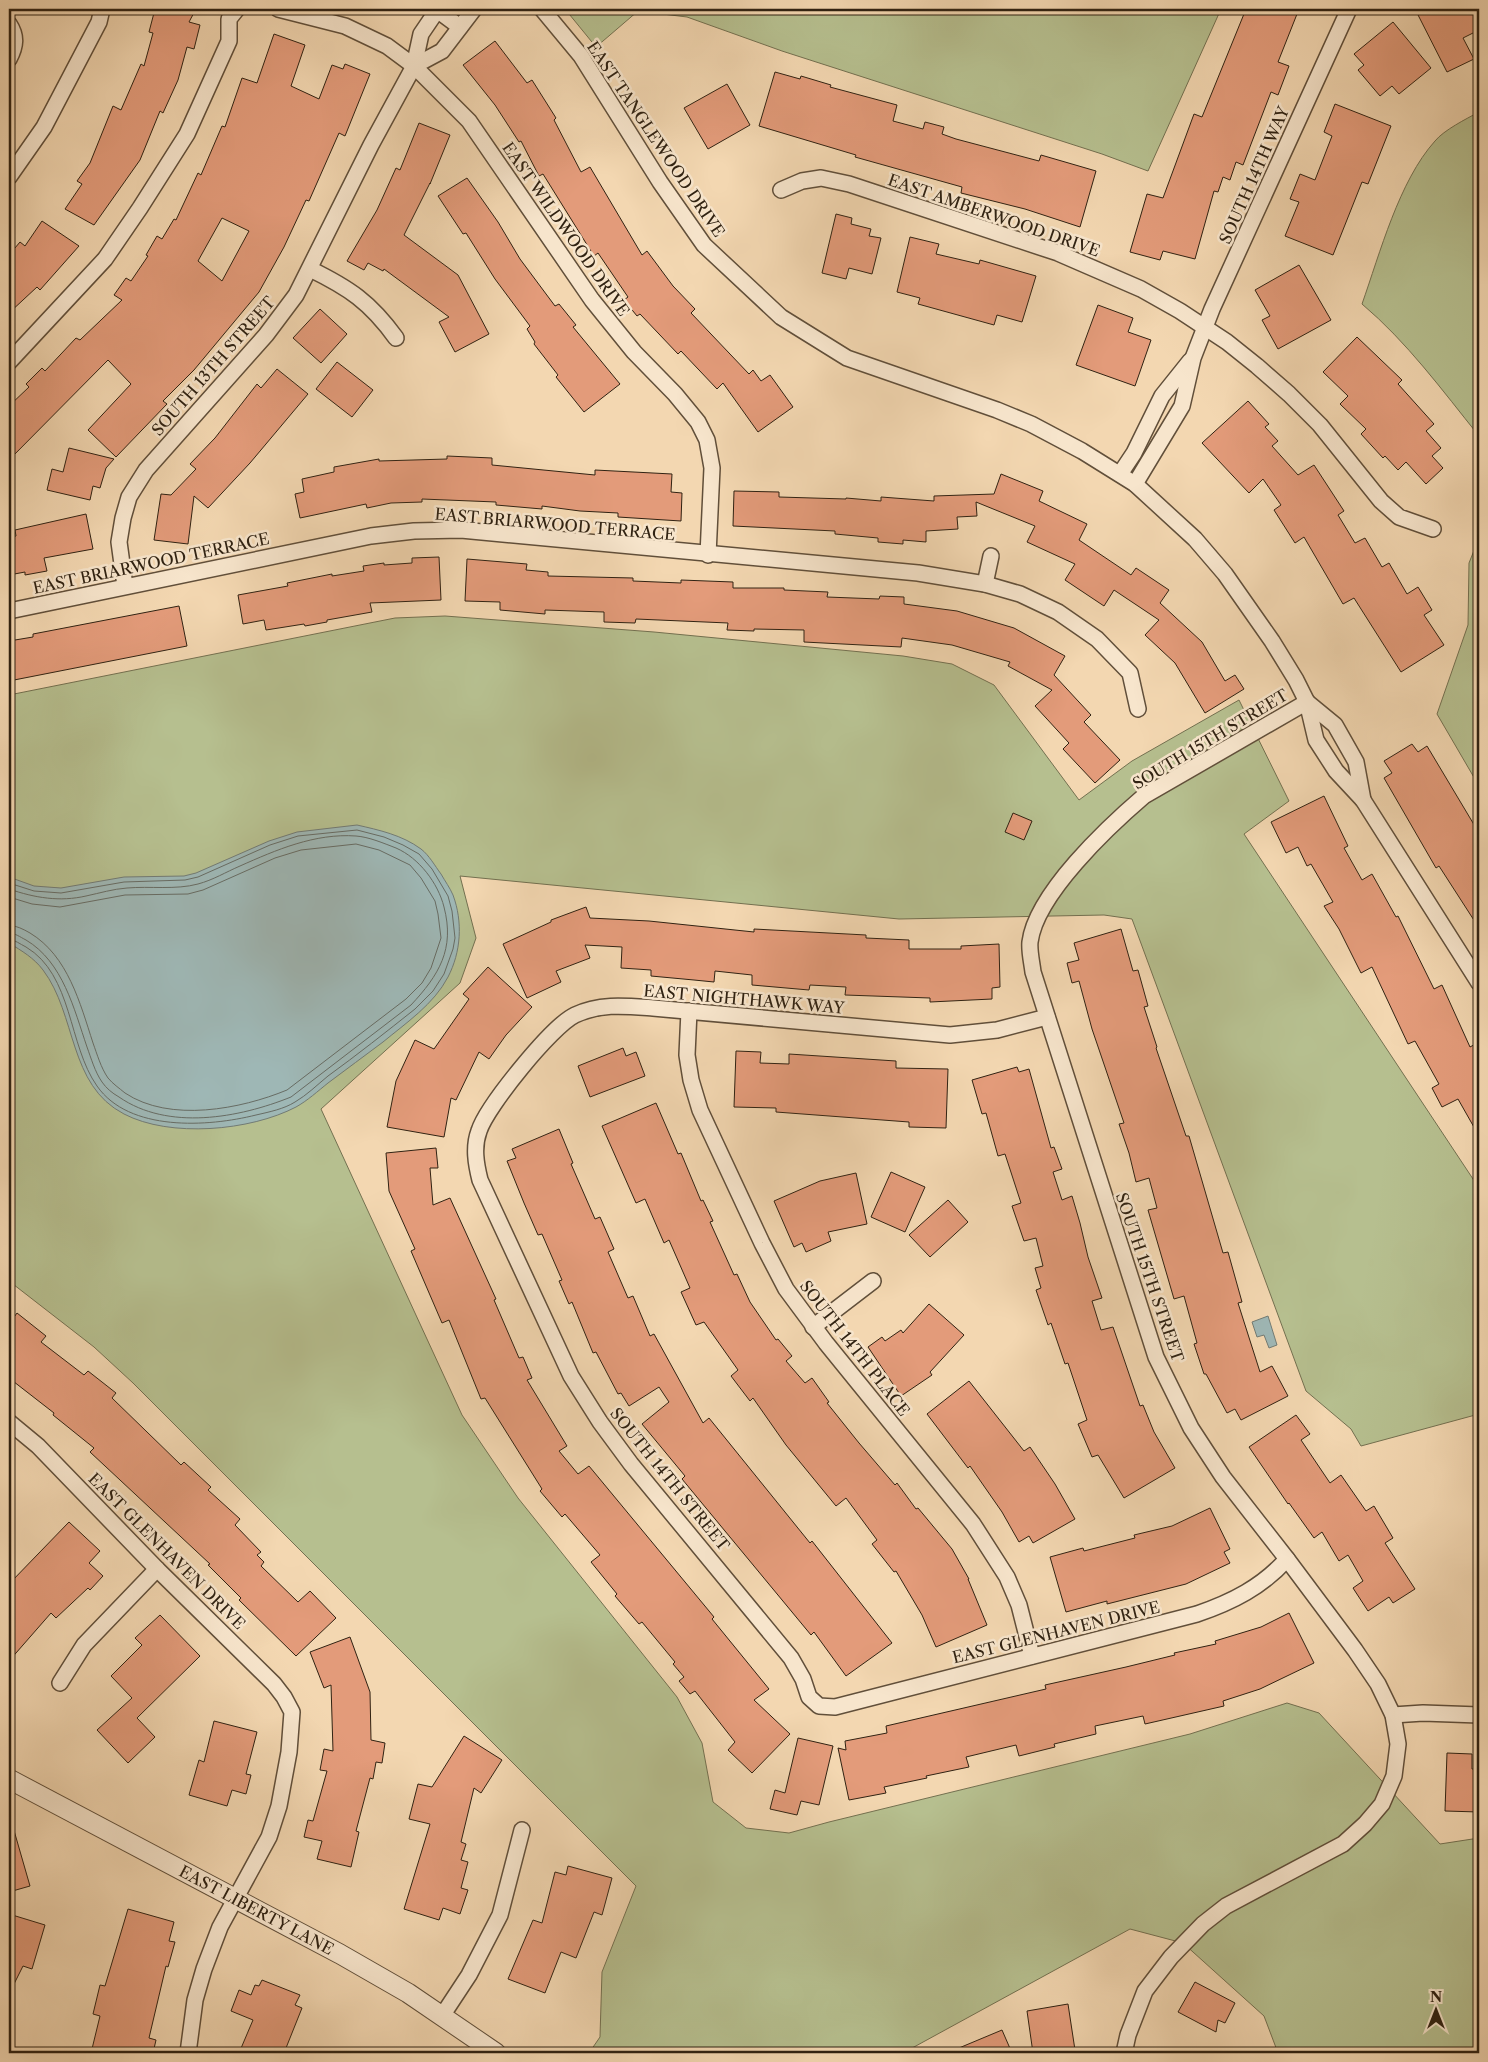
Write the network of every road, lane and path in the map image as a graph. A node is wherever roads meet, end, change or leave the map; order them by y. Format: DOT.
graph roads {
  1 [pos="102,9"];
  2 [pos="237,9"];
  3 [pos="278,9"];
  4 [pos="438,9"];
  5 [pos="474,9"];
  6 [pos="542,9"];
  7 [pos="1349,9"];
  8 [pos="9,24"];
  9 [pos="460,27"];
  10 [pos="9,59"];
  11 [pos="414,66"];
  12 [pos="9,177"];
  13 [pos="782,190"];
  14 [pos="310,269"];
  15 [pos="1205,327"];
  16 [pos="396,338"];
  17 [pos="1193,358"];
  18 [pos="9,362"];
  19 [pos="1154,412"];
  20 [pos="1173,421"];
  21 [pos="1120,474"];
  22 [pos="1135,484"];
  23 [pos="1434,530"];
  24 [pos="708,554"];
  25 [pos="991,556"];
  26 [pos="985,584"];
  27 [pos="125,586"];
  28 [pos="9,611"];
  29 [pos="1307,702"];
  30 [pos="1138,709"];
  31 [pos="1347,746"];
  32 [pos="1327,757"];
  33 [pos="1363,800"];
  34 [pos="1479,983"];
  35 [pos="689,1011"];
  36 [pos="1047,1016"];
  37 [pos="484,1119"];
  38 [pos="874,1281"];
  39 [pos="813,1326"];
  40 [pos="9,1422"];
  41 [pos="1287,1559"];
  42 [pos="157,1569"];
  43 [pos="1032,1656"];
  44 [pos="60,1683"];
  45 [pos="819,1706"];
  46 [pos="1393,1715"];
  47 [pos="1479,1715"];
  48 [pos="9,1779"];
  49 [pos="522,1830"];
  50 [pos="236,1899"];
  51 [pos="442,2016"];
  52 [pos="188,2053"];
  53 [pos="496,2053"];
  54 [pos="1124,2053"];
  1 -- 12 [label="street"];
  2 -- 18 [label="street"];
  3 -- 11 [label="street, EAST WILDWOOD DRIVE"];
  4 -- 9 [label="street, SOUTH 13TH STREET"];
  4 -- 11 [label="street, SOUTH 13TH STREET"];
  5 -- 9 [label="street"];
  6 -- 21 [label="street, EAST TANGLEWOOD DRIVE"];
  7 -- 15 [label="street, SOUTH 14TH WAY"];
  8 -- 10 [label="street"];
  9 -- 11 [label="street"];
  11 -- 14 [label="street, SOUTH 13TH STREET"];
  11 -- 24 [label="street, EAST WILDWOOD DRIVE"];
  13 -- 15 [label="street, EAST AMBERWOOD DRIVE"];
  14 -- 16 [label="street"];
  14 -- 27 [label="street, SOUTH 13TH STREET"];
  15 -- 17 [label="street, SOUTH 14TH WAY"];
  15 -- 23 [label="street, EAST AMBERWOOD DRIVE"];
  17 -- 19 [label="street, SOUTH 14TH WAY"];
  17 -- 20 [label="street, SOUTH 14TH WAY"];
  19 -- 20 [label="street"];
  19 -- 21 [label="street, SOUTH 14TH WAY"];
  20 -- 22 [label="street, SOUTH 14TH WAY"];
  21 -- 22 [label="street, EAST TANGLEWOOD DRIVE"];
  22 -- 29 [label="street, EAST TANGLEWOOD DRIVE"];
  24 -- 26 [label="street, EAST BRIARWOOD TERRACE"];
  24 -- 27 [label="street, EAST BRIARWOOD TERRACE"];
  25 -- 26 [label="street"];
  26 -- 30 [label="street, EAST BRIARWOOD TERRACE"];
  27 -- 28 [label="street, EAST BRIARWOOD TERRACE"];
  29 -- 31 [label="street"];
  29 -- 32 [label="street"];
  29 -- 36 [label="street, SOUTH 15TH STREET"];
  31 -- 32 [label="street"];
  31 -- 33 [label="street"];
  32 -- 33 [label="street"];
  33 -- 34 [label="street"];
  35 -- 36 [label="street, EAST NIGHTHAWK WAY"];
  35 -- 37 [label="street, EAST NIGHTHAWK WAY"];
  35 -- 39 [label="street, SOUTH 14TH PLACE"];
  36 -- 41 [label="street, SOUTH 15TH STREET"];
  37 -- 45 [label="street, SOUTH 14TH STREET"];
  38 -- 39 [label="street"];
  39 -- 43 [label="street, SOUTH 14TH PLACE"];
  40 -- 42 [label="street, EAST GLENHAVEN DRIVE"];
  41 -- 43 [label="street, EAST GLENHAVEN DRIVE"];
  41 -- 46 [label="street, SOUTH 15TH STREET"];
  42 -- 44 [label="street"];
  42 -- 50 [label="street, EAST GLENHAVEN DRIVE"];
  43 -- 45 [label="street, EAST GLENHAVEN DRIVE"];
  46 -- 47 [label="street"];
  46 -- 54 [label="street, SOUTH 15TH STREET"];
  48 -- 50 [label="street, EAST LIBERTY LANE"];
  49 -- 51 [label="street"];
  50 -- 51 [label="street, EAST LIBERTY LANE"];
  50 -- 52 [label="street"];
  51 -- 53 [label="street, EAST LIBERTY LANE"];
}
